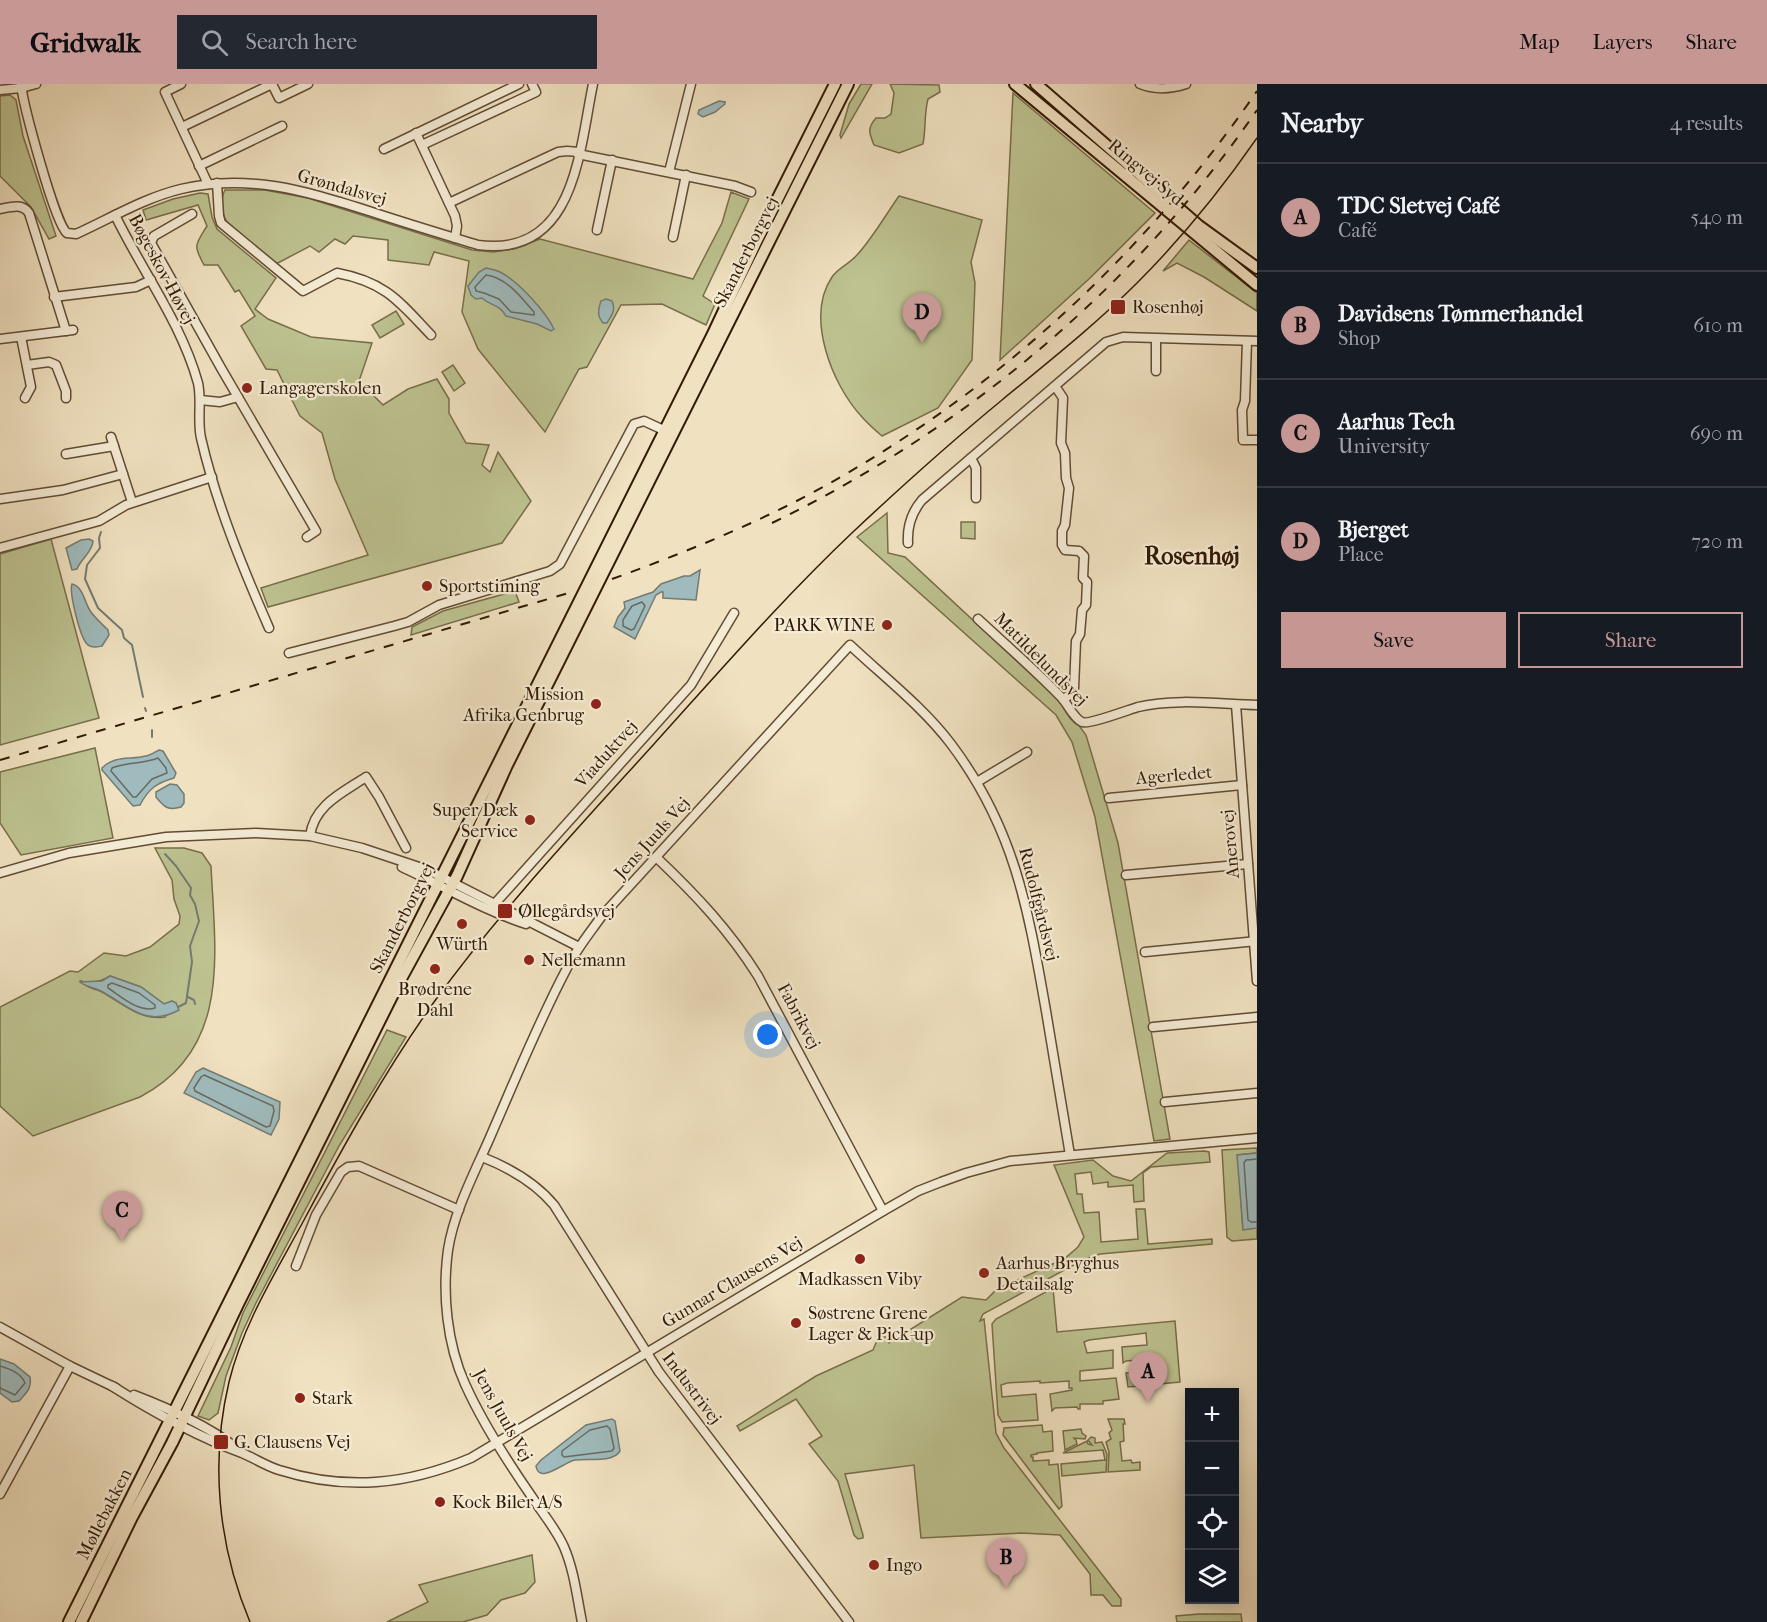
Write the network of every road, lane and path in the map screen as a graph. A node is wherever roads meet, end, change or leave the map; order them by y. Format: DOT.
graph roads {
  1 [pos="36,84"];
  2 [pos="181,84"];
  3 [pos="272,84"];
  4 [pos="308,84"];
  5 [pos="519,84"];
  6 [pos="532,84"];
  7 [pos="592,84"];
  8 [pos="691,84"];
  9 [pos="835,84"];
  10 [pos="848,84"];
  11 [pos="1015,84"];
  12 [pos="1036,84"];
  13 [pos="1140,84"];
  14 [pos="1186,84"];
  15 [pos="21,86"];
  16 [pos="0,90"];
  17 [pos="282,126"];
  18 [pos="182,127"];
  19 [pos="416,133"];
  20 [pos="422,145"];
  21 [pos="384,149"];
  22 [pos="578,153"];
  23 [pos="612,160"];
  24 [pos="199,166"];
  25 [pos="669,172"];
  26 [pos="686,176"];
  27 [pos="213,184"];
  28 [pos="750,192"];
  29 [pos="449,203"];
  30 [pos="0,209"];
  31 [pos="192,214"];
  32 [pos="115,215"];
  33 [pos="597,230"];
  34 [pos="673,237"];
  35 [pos="455,238"];
  36 [pos="1212,249"];
  37 [pos="1257,268"];
  38 [pos="1257,279"];
  39 [pos="151,280"];
  40 [pos="1257,285"];
  41 [pos="54,297"];
  42 [pos="431,335"];
  43 [pos="21,337"];
  44 [pos="0,339"];
  45 [pos="1156,339"];
  46 [pos="1252,341"];
  47 [pos="27,365"];
  48 [pos="1156,371"];
  49 [pos="1055,386"];
  50 [pos="25,398"];
  51 [pos="66,398"];
  52 [pos="238,398"];
  53 [pos="200,400"];
  54 [pos="669,432"];
  55 [pos="111,437"];
  56 [pos="1257,440"];
  57 [pos="114,446"];
  58 [pos="66,454"];
  59 [pos="972,458"];
  60 [pos="123,474"];
  61 [pos="212,477"];
  62 [pos="976,498"];
  63 [pos="0,499"];
  64 [pos="132,502"];
  65 [pos="307,537"];
  66 [pos="908,543"];
  67 [pos="0,548"];
  68 [pos="734,613"];
  69 [pos="978,619"];
  70 [pos="269,628"];
  71 [pos="850,645"];
  72 [pos="289,653"];
  73 [pos="1063,699"];
  74 [pos="1236,705"];
  75 [pos="1257,705"];
  76 [pos="1027,752"];
  77 [pos="977,782"];
  78 [pos="1242,785"];
  79 [pos="1109,798"];
  80 [pos="310,836"];
  81 [pos="406,848"];
  82 [pos="656,857"];
  83 [pos="1248,864"];
  84 [pos="0,873"];
  85 [pos="1126,875"];
  86 [pos="445,884"];
  87 [pos="492,906"];
  88 [pos="1255,941"];
  89 [pos="579,947"];
  90 [pos="1145,952"];
  91 [pos="1257,981"];
  92 [pos="1257,1017"];
  93 [pos="1153,1027"];
  94 [pos="1257,1093"];
  95 [pos="1165,1102"];
  96 [pos="1257,1138"];
  97 [pos="1070,1155"];
  98 [pos="482,1157"];
  99 [pos="459,1210"];
  100 [pos="883,1211"];
  101 [pos="296,1266"];
  102 [pos="0,1327"];
  103 [pos="646,1353"];
  104 [pos="70,1366"];
  105 [pos="171,1416"];
  106 [pos="183,1422"];
  107 [pos="497,1443"];
  108 [pos="0,1494"];
  109 [pos="69,1622"];
  110 [pos="81,1622"];
  111 [pos="582,1622"];
  112 [pos="849,1622"];
  1 -- 15 [label="street"];
  2 -- 18 [label="street"];
  3 -- 4 [label="street"];
  3 -- 18 [label="street"];
  5 -- 19 [label="street"];
  6 -- 20 [label="street"];
  7 -- 22 [label="street, Grøndalsvej"];
  8 -- 25 [label="street"];
  9 -- 54 [label="main road, Skanderborgvej"];
  10 -- 54 [label="main road, Skanderborgvej"];
  11 -- 36 [label="main road, Ringvej Syd"];
  12 -- 37 [label="main road, Ringvej Syd"];
  13 -- 14 [label="street"];
  15 -- 16 [label="street"];
  15 -- 32 [label="street, Bøgeskov Høvej"];
  17 -- 24 [label="street"];
  18 -- 24 [label="street"];
  19 -- 20 [label="street"];
  19 -- 21 [label="street"];
  20 -- 29 [label="street"];
  22 -- 23 [label="street"];
  22 -- 29 [label="street"];
  22 -- 35 [label="street, Grøndalsvej"];
  23 -- 25 [label="street"];
  23 -- 33 [label="street"];
  24 -- 27 [label="street"];
  25 -- 26 [label="street"];
  26 -- 28 [label="street"];
  26 -- 34 [label="street"];
  27 -- 32 [label="street, Grøndalsvej"];
  27 -- 35 [label="street, Grøndalsvej"];
  27 -- 42 [label="street"];
  29 -- 35 [label="street"];
  30 -- 41 [label="street"];
  31 -- 52 [label="street, Bøgeskov Høvej"];
  32 -- 39 [label="street, Bøgeskov Høvej"];
  36 -- 38 [label="main road"];
  36 -- 40 [label="main road, Ringvej Syd"];
  39 -- 41 [label="street"];
  39 -- 53 [label="street, Bøgeskov Høvej"];
  41 -- 43 [label="street"];
  43 -- 44 [label="street"];
  43 -- 47 [label="street"];
  45 -- 46 [label="street"];
  45 -- 48 [label="street"];
  45 -- 49 [label="street"];
  46 -- 56 [label="street"];
  47 -- 50 [label="street"];
  47 -- 51 [label="street"];
  49 -- 59 [label="street"];
  49 -- 73 [label="street"];
  52 -- 53 [label="street"];
  52 -- 65 [label="street, Bøgeskov Høvej"];
  53 -- 61 [label="street, Bøgeskov Høvej"];
  54 -- 72 [label="street"];
  54 -- 86 [label="main road, Skanderborgvej"];
  54 -- 86 [label="main road, Skanderborgvej"];
  55 -- 57 [label="street"];
  57 -- 58 [label="street"];
  57 -- 60 [label="street"];
  59 -- 62 [label="street"];
  59 -- 66 [label="street"];
  60 -- 63 [label="street"];
  60 -- 64 [label="street"];
  61 -- 64 [label="street"];
  61 -- 70 [label="street, Bøgeskov Høvej"];
  64 -- 67 [label="street"];
  68 -- 87 [label="street, Viaduktvej"];
  69 -- 73 [label="street, Matildelundsvej"];
  71 -- 77 [label="street, Rudolfgårdsvej"];
  71 -- 82 [label="street, Jens Juuls Vej"];
  73 -- 74 [label="street, Matildelundsvej"];
  74 -- 75 [label="street, Matildelundsvej"];
  74 -- 78 [label="street, Anerovej"];
  76 -- 77 [label="street"];
  77 -- 97 [label="street, Rudolfgårdsvej"];
  78 -- 79 [label="street, Agerledet"];
  78 -- 83 [label="street, Anerovej"];
  80 -- 81 [label="street"];
  80 -- 84 [label="street"];
  80 -- 86 [label="street"];
  82 -- 89 [label="street, Jens Juuls Vej"];
  82 -- 100 [label="street, Fabrikvej"];
  83 -- 85 [label="street"];
  83 -- 88 [label="street, Anerovej"];
  86 -- 87 [label="street"];
  86 -- 105 [label="main road, Skanderborgvej"];
  86 -- 106 [label="main road, Skanderborgvej"];
  87 -- 89 [label="street"];
  88 -- 90 [label="street"];
  88 -- 91 [label="street, Anerovej"];
  89 -- 98 [label="street, Jens Juuls Vej"];
  92 -- 93 [label="street"];
  94 -- 95 [label="street"];
  96 -- 97 [label="street, Gunnar Clausens Vej"];
  97 -- 100 [label="street, Gunnar Clausens Vej"];
  98 -- 99 [label="street, Jens Juuls Vej"];
  98 -- 103 [label="street, Industrivej"];
  99 -- 101 [label="street"];
  99 -- 107 [label="street, Jens Juuls Vej"];
  100 -- 103 [label="street, Gunnar Clausens Vej"];
  102 -- 104 [label="street, Gunnar Clausens Vej"];
  103 -- 107 [label="street, Gunnar Clausens Vej"];
  103 -- 112 [label="street, Industrivej"];
  104 -- 105 [label="street, Gunnar Clausens Vej"];
  104 -- 108 [label="street"];
  105 -- 106 [label="street, Gunnar Clausens Vej"];
  105 -- 109 [label="main road, Møllebakken"];
  106 -- 107 [label="street, Gunnar Clausens Vej"];
  106 -- 110 [label="main road, Møllebakken"];
  107 -- 111 [label="street, Jens Juuls Vej"];
}
